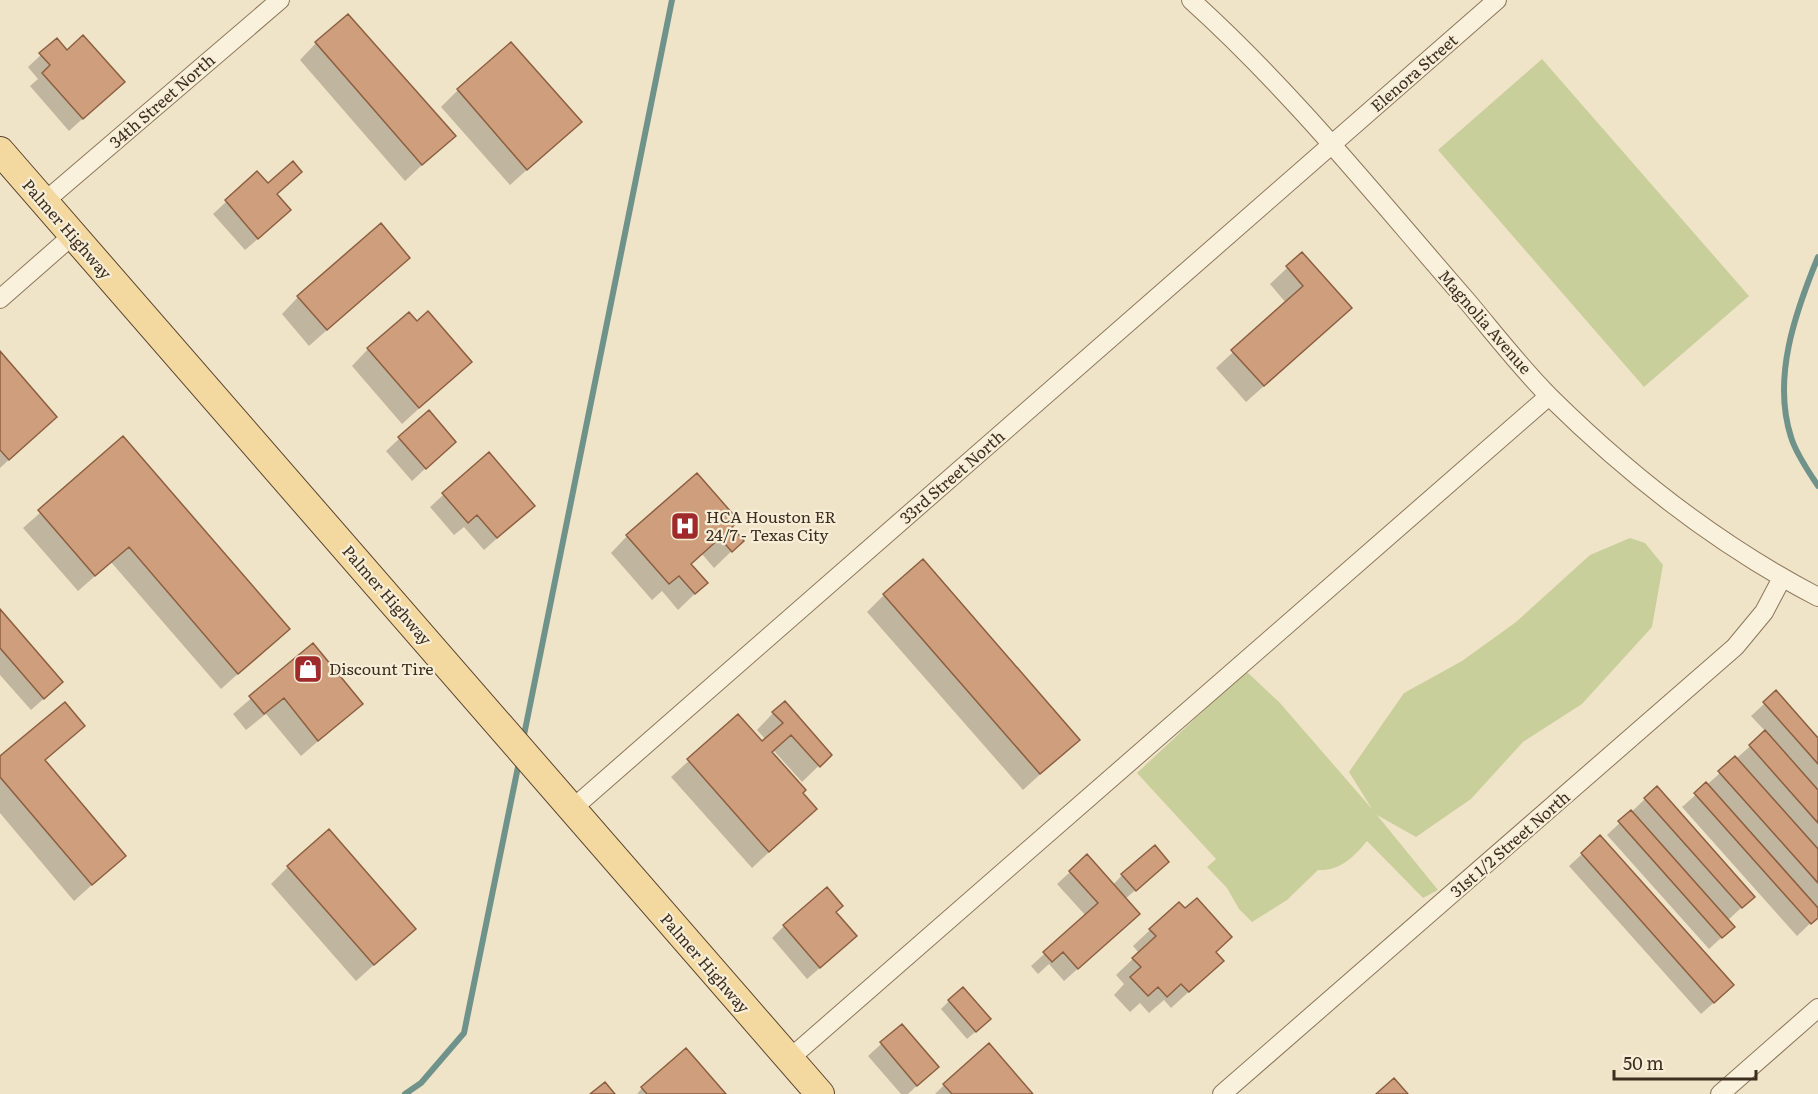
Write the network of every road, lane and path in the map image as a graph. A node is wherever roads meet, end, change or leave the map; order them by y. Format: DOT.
graph roads {
  1 [pos="280,0"];
  2 [pos="1191,0"];
  3 [pos="1497,0"];
  4 [pos="1332,145"];
  5 [pos="0,151"];
  6 [pos="44,202"];
  7 [pos="73,236"];
  8 [pos="0,299"];
  9 [pos="1549,396"];
  10 [pos="1782,578"];
  11 [pos="1818,597"];
  12 [pos="572,809"];
  13 [pos="1818,1008"];
  14 [pos="788,1060"];
  15 [pos="820,1094"];
  16 [pos="1222,1094"];
  17 [pos="1720,1094"];
  1 -- 6 [label="street, 34th Street North"];
  2 -- 4 [label="street, Magnolia Avenue"];
  3 -- 4 [label="street, Elenora Street"];
  4 -- 9 [label="street, Magnolia Avenue"];
  4 -- 12 [label="street, 33rd Street North"];
  5 -- 6 [label="main road, Palmer Highway"];
  6 -- 7 [label="main road, Palmer Highway"];
  7 -- 8 [label="street"];
  7 -- 12 [label="main road, Palmer Highway"];
  9 -- 10 [label="street, Magnolia Avenue"];
  9 -- 14 [label="street"];
  10 -- 11 [label="street, Magnolia Avenue"];
  10 -- 16 [label="street, 31st 1/2 Street North"];
  12 -- 14 [label="main road, Palmer Highway"];
  13 -- 17 [label="street"];
  14 -- 15 [label="main road, Palmer Highway"];
}
